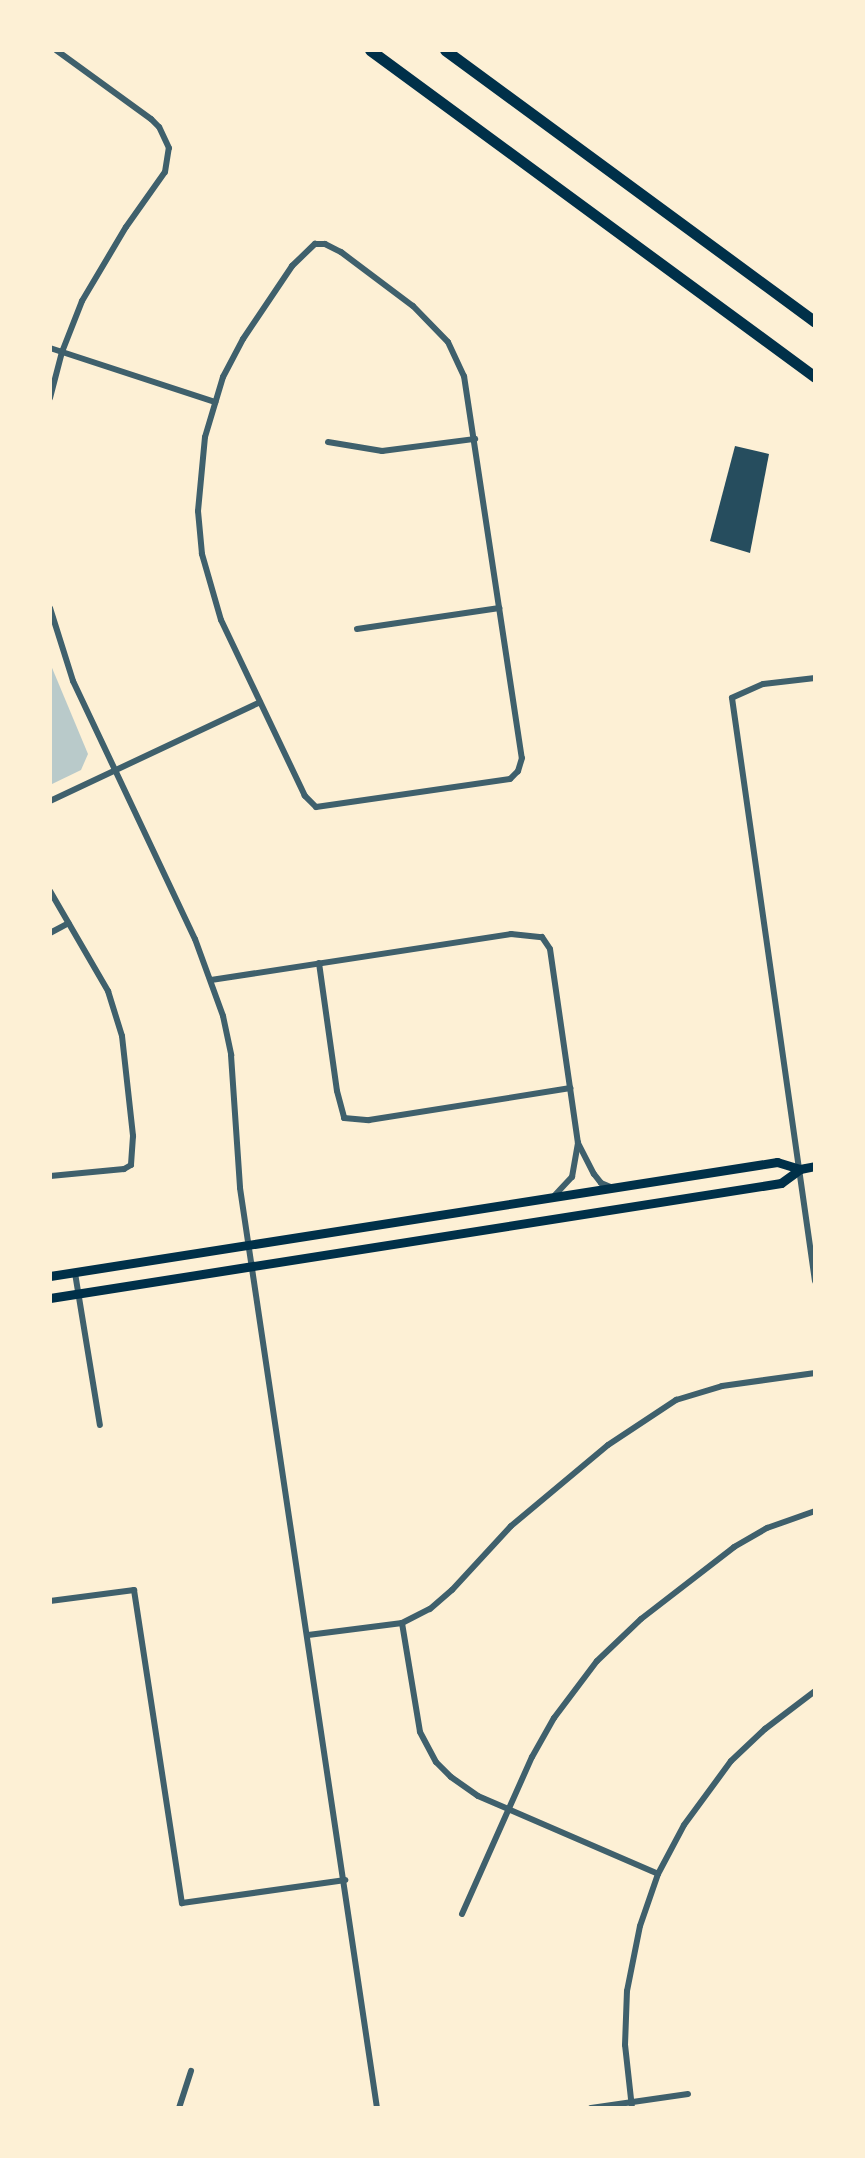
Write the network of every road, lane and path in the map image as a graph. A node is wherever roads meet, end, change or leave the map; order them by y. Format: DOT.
graph roads {
  1 [pos="56,50"];
  2 [pos="370,50"];
  3 [pos="445,50"];
  4 [pos="815,322"];
  5 [pos="50,348"];
  6 [pos="62,352"];
  7 [pos="815,377"];
  8 [pos="50,398"];
  9 [pos="215,402"];
  10 [pos="475,439"];
  11 [pos="328,442"];
  12 [pos="50,608"];
  13 [pos="499,608"];
  14 [pos="357,629"];
  15 [pos="815,678"];
  16 [pos="260,702"];
  17 [pos="116,771"];
  18 [pos="50,801"];
  19 [pos="50,891"];
  20 [pos="69,923"];
  21 [pos="50,933"];
  22 [pos="319,963"];
  23 [pos="211,980"];
  24 [pos="570,1088"];
  25 [pos="578,1143"];
  26 [pos="815,1166"];
  27 [pos="800,1169"];
  28 [pos="50,1176"];
  29 [pos="614,1188"];
  30 [pos="553,1196"];
  31 [pos="249,1245"];
  32 [pos="253,1267"];
  33 [pos="75,1273"];
  34 [pos="50,1276"];
  35 [pos="815,1281"];
  36 [pos="79,1294"];
  37 [pos="50,1298"];
  38 [pos="815,1373"];
  39 [pos="100,1425"];
  40 [pos="815,1511"];
  41 [pos="50,1601"];
  42 [pos="402,1623"];
  43 [pos="308,1635"];
  44 [pos="815,1691"];
  45 [pos="506,1808"];
  46 [pos="658,1874"];
  47 [pos="345,1880"];
  48 [pos="462,1914"];
  49 [pos="191,2071"];
  50 [pos="688,2094"];
  51 [pos="631,2105"];
  52 [pos="179,2108"];
  53 [pos="377,2108"];
  54 [pos="591,2108"];
  1 -- 6 [label="street"];
  2 -- 7 [label="highway"];
  3 -- 4 [label="highway"];
  5 -- 6 [label="street"];
  6 -- 8 [label="street"];
  6 -- 9 [label="street"];
  9 -- 10 [label="street"];
  9 -- 16 [label="street"];
  10 -- 11 [label="street"];
  10 -- 13 [label="street"];
  12 -- 17 [label="street"];
  13 -- 14 [label="street"];
  13 -- 16 [label="street"];
  15 -- 27 [label="street"];
  16 -- 17 [label="street"];
  17 -- 18 [label="street"];
  17 -- 23 [label="street"];
  19 -- 20 [label="street"];
  20 -- 21 [label="street"];
  20 -- 28 [label="street"];
  22 -- 23 [label="street"];
  22 -- 24 [label="street"];
  22 -- 24 [label="street"];
  23 -- 31 [label="street"];
  24 -- 25 [label="street"];
  25 -- 29 [label="street"];
  25 -- 30 [label="street"];
  26 -- 27 [label="main road"];
  27 -- 29 [label="main road"];
  27 -- 32 [label="main road"];
  27 -- 35 [label="street"];
  29 -- 30 [label="main road"];
  30 -- 31 [label="main road"];
  31 -- 32 [label="street"];
  31 -- 33 [label="main road"];
  32 -- 36 [label="main road"];
  32 -- 43 [label="street"];
  33 -- 34 [label="main road"];
  33 -- 36 [label="street"];
  36 -- 37 [label="main road"];
  36 -- 39 [label="street"];
  38 -- 42 [label="street"];
  40 -- 45 [label="street"];
  41 -- 47 [label="street"];
  42 -- 43 [label="street"];
  42 -- 45 [label="street"];
  43 -- 47 [label="street"];
  44 -- 46 [label="street"];
  45 -- 46 [label="street"];
  45 -- 48 [label="street"];
  46 -- 51 [label="street"];
  47 -- 53 [label="street"];
  49 -- 52 [label="street"];
  50 -- 51 [label="street"];
  51 -- 54 [label="street"];
}
